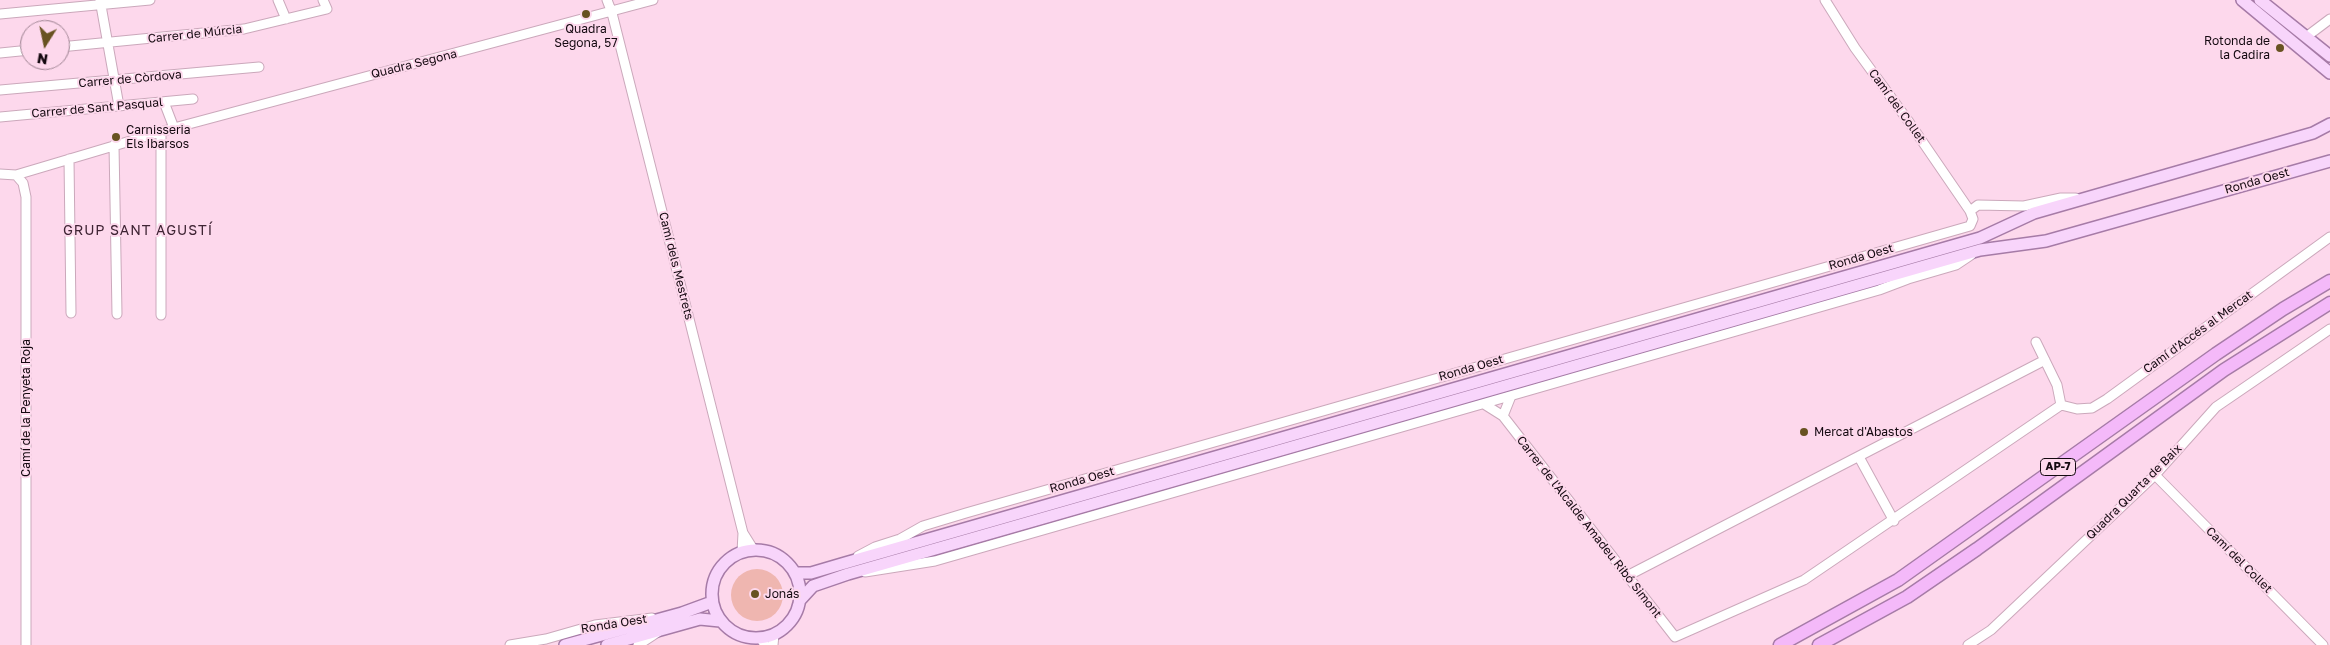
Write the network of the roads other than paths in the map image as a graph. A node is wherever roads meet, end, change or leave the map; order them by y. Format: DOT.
graph roads {
  1 [pos="150,0"];
  2 [pos="278,0"];
  3 [pos="607,0"];
  4 [pos="654,0"];
  5 [pos="1825,0"];
  6 [pos="2242,0"];
  7 [pos="2260,0"];
  8 [pos="100,2"];
  9 [pos="325,4"];
  10 [pos="612,13"];
  11 [pos="0,14"];
  12 [pos="286,19"];
  13 [pos="2330,19"];
  14 [pos="2306,37"];
  15 [pos="108,42"];
  16 [pos="70,46"];
  17 [pos="20,51"];
  18 [pos="0,53"];
  19 [pos="2330,56"];
  20 [pos="259,67"];
  21 [pos="2330,73"];
  22 [pos="114,80"];
  23 [pos="0,90"];
  24 [pos="193,100"];
  25 [pos="164,102"];
  26 [pos="119,106"];
  27 [pos="0,117"];
  28 [pos="2330,124"];
  29 [pos="174,128"];
  30 [pos="160,132"];
  31 [pos="114,146"];
  32 [pos="68,159"];
  33 [pos="2330,161"];
  34 [pos="0,174"];
  35 [pos="16,174"];
  36 [pos="2088,197"];
  37 [pos="1970,211"];
  38 [pos="2330,237"];
  39 [pos="1980,250"];
  40 [pos="2330,281"];
  41 [pos="2330,303"];
  42 [pos="71,313"];
  43 [pos="117,314"];
  44 [pos="161,315"];
  45 [pos="2330,329"];
  46 [pos="2036,342"];
  47 [pos="2045,360"];
  48 [pos="1511,396"];
  49 [pos="1484,404"];
  50 [pos="2061,405"];
  51 [pos="1503,416"];
  52 [pos="1859,457"];
  53 [pos="2155,475"];
  54 [pos="1894,521"];
  55 [pos="748,551"];
  56 [pos="846,568"];
  57 [pos="796,573"];
  58 [pos="1627,576"];
  59 [pos="801,599"];
  60 [pos="712,602"];
  61 [pos="720,621"];
  62 [pos="661,623"];
  63 [pos="774,640"];
  64 [pos="763,642"];
  65 [pos="26,645"];
  66 [pos="510,645"];
  67 [pos="565,645"];
  68 [pos="606,645"];
  69 [pos="638,645"];
  70 [pos="1780,645"];
  71 [pos="1819,645"];
  72 [pos="1968,645"];
  73 [pos="2323,645"];
  1 -- 8 [label="street"];
  2 -- 12 [label="street"];
  3 -- 10 [label="street, Camí dels Mestrets"];
  4 -- 10 [label="street, Quadra Segona"];
  5 -- 37 [label="street, Camí del Collet"];
  6 -- 21 [label="main road"];
  7 -- 14 [label="main road"];
  8 -- 11 [label="street"];
  8 -- 15 [label="street"];
  9 -- 12 [label="street, Carrer de Múrcia"];
  10 -- 29 [label="street, Quadra Segona"];
  10 -- 55 [label="street, Camí dels Mestrets"];
  12 -- 15 [label="street, Carrer de Múrcia"];
  13 -- 14 [label="street"];
  14 -- 19 [label="main road"];
  15 -- 16 [label="street, Carrer de Múrcia"];
  15 -- 22 [label="street"];
  17 -- 18 [label="street"];
  20 -- 22 [label="street, Carrer de Còrdova"];
  22 -- 23 [label="street, Carrer de Còrdova"];
  22 -- 26 [label="street"];
  24 -- 25 [label="street, Carrer de Sant Pasqual"];
  25 -- 26 [label="street, Carrer de Sant Pasqual"];
  25 -- 29 [label="street"];
  26 -- 27 [label="street, Carrer de Sant Pasqual"];
  28 -- 36 [label="main road, Ronda Oest"];
  29 -- 30 [label="street, Quadra Segona"];
  30 -- 31 [label="street, Quadra Segona"];
  30 -- 44 [label="street"];
  31 -- 32 [label="street, Quadra Segona"];
  31 -- 43 [label="street"];
  32 -- 35 [label="street, Quadra Segona"];
  32 -- 42 [label="street"];
  33 -- 39 [label="main road, Ronda Oest"];
  34 -- 35 [label="street, Quadra Segona"];
  35 -- 65 [label="street, Camí de la Penyeta Roja"];
  36 -- 37 [label="street, Ronda Oest"];
  36 -- 56 [label="main road, Ronda Oest"];
  37 -- 56 [label="street, Ronda Oest"];
  38 -- 50 [label="street, Camí d'Accés al Mercat"];
  39 -- 48 [label="street, Ronda Oest"];
  39 -- 56 [label="main road, Ronda Oest"];
  40 -- 70 [label="highway, AP-7"];
  41 -- 71 [label="highway, AP-7"];
  45 -- 53 [label="street, Quadra Quarta de Baix"];
  46 -- 47 [label="street"];
  47 -- 50 [label="street"];
  47 -- 52 [label="street"];
  48 -- 49 [label="street, Ronda Oest"];
  48 -- 51 [label="street"];
  49 -- 51 [label="street, Carrer de l'Alcalde Amadeu Ribó Simont"];
  49 -- 56 [label="street, Ronda Oest"];
  50 -- 54 [label="street"];
  51 -- 58 [label="street, Carrer de l'Alcalde Amadeu Ribó Simont"];
  52 -- 54 [label="street"];
  52 -- 58 [label="street"];
  53 -- 72 [label="street, Quadra Quarta de Baix"];
  53 -- 73 [label="street, Camí del Collet"];
  54 -- 58 [label="street, Carrer de l'Alcalde Amadeu Ribó Simont"];
  55 -- 57 [label="main road"];
  55 -- 60 [label="main road"];
  56 -- 57 [label="main road, Ronda Oest"];
  56 -- 59 [label="main road, Ronda Oest"];
  57 -- 59 [label="main road"];
  59 -- 63 [label="main road"];
  60 -- 61 [label="main road"];
  60 -- 62 [label="main road, Ronda Oest"];
  61 -- 62 [label="main road, Ronda Oest"];
  61 -- 64 [label="main road"];
  62 -- 66 [label="street, Ronda Oest"];
  62 -- 67 [label="main road, Ronda Oest"];
  62 -- 68 [label="main road, Ronda Oest"];
  62 -- 69 [label="street"];
  63 -- 64 [label="main road"];
}
